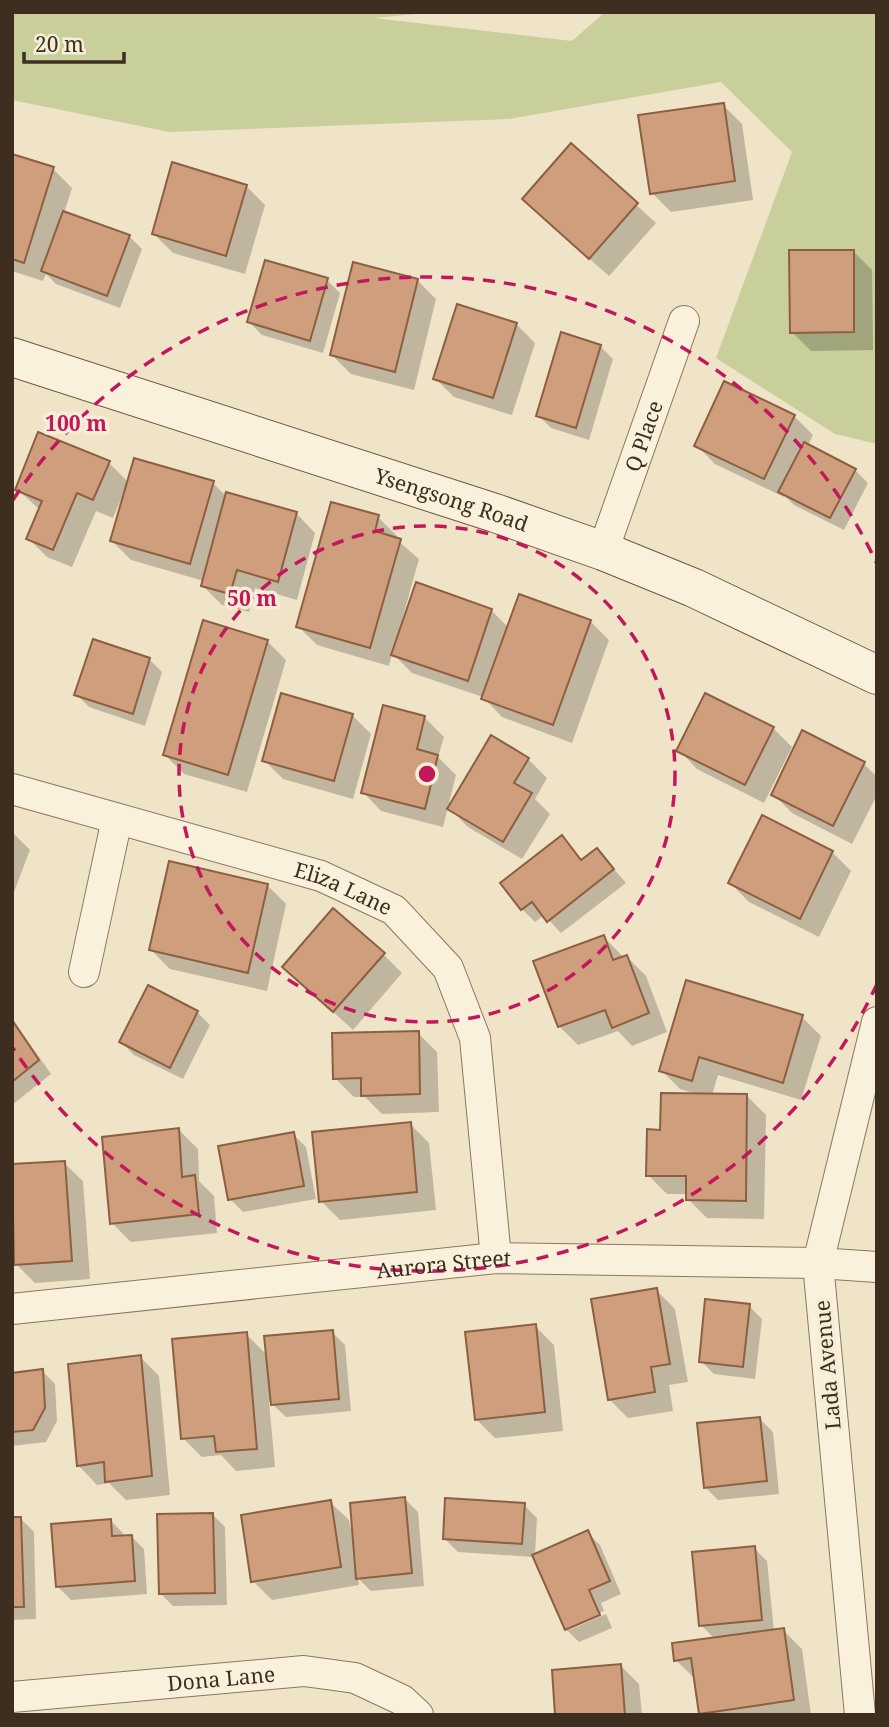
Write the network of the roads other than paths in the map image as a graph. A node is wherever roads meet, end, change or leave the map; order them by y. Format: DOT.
graph roads {
  1 [pos="684,321"];
  2 [pos="12,357"];
  3 [pos="603,551"];
  4 [pos="877,675"];
  5 [pos="12,789"];
  6 [pos="117,819"];
  7 [pos="84,972"];
  8 [pos="877,1022"];
  9 [pos="496,1258"];
  10 [pos="818,1263"];
  11 [pos="877,1267"];
  12 [pos="12,1309"];
  13 [pos="12,1697"];
  14 [pos="418,1715"];
  15 [pos="860,1715"];
  1 -- 3 [label="street, Q Place"];
  2 -- 3 [label="main road, Ysengsong Road"];
  3 -- 4 [label="main road, Ysengsong Road"];
  5 -- 6 [label="street, Eliza Lane"];
  6 -- 7 [label="street"];
  6 -- 9 [label="street, Eliza Lane"];
  8 -- 10 [label="street, Lada Avenue"];
  9 -- 10 [label="street, Aurora Street"];
  9 -- 12 [label="street, Aurora Street"];
  10 -- 11 [label="street, Aurora Street"];
  10 -- 15 [label="street, Lada Avenue"];
  13 -- 14 [label="street, Dona Lane"];
}
